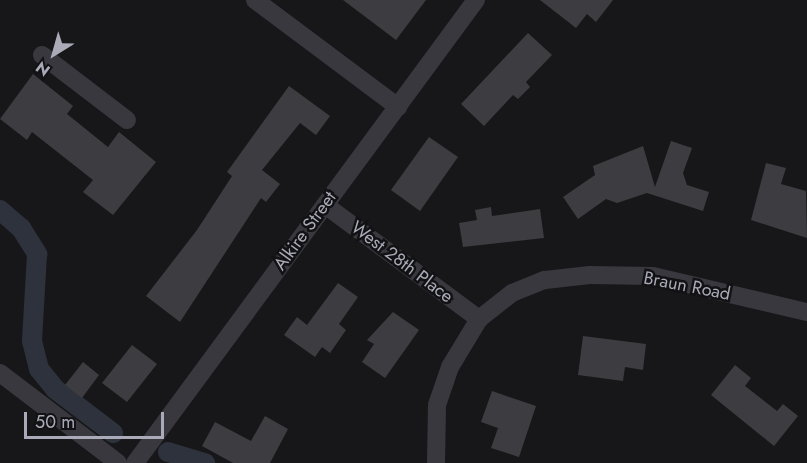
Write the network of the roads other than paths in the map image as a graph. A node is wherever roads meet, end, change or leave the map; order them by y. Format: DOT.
graph roads {
  1 [pos="255,0"];
  2 [pos="476,0"];
  3 [pos="42,56"];
  4 [pos="398,107"];
  5 [pos="127,120"];
  6 [pos="325,205"];
  7 [pos="807,312"];
  8 [pos="479,319"];
  9 [pos="0,373"];
  10 [pos="118,463"];
  11 [pos="135,463"];
  12 [pos="436,463"];
  1 -- 4 [label="street"];
  2 -- 4 [label="street, Alkire Street"];
  3 -- 5 [label="street"];
  4 -- 6 [label="street, Alkire Street"];
  6 -- 8 [label="street, West 28th Place"];
  6 -- 11 [label="street, Alkire Street"];
  7 -- 8 [label="street, Braun Road"];
  8 -- 12 [label="street, Braun Road"];
  9 -- 10 [label="street"];
}
